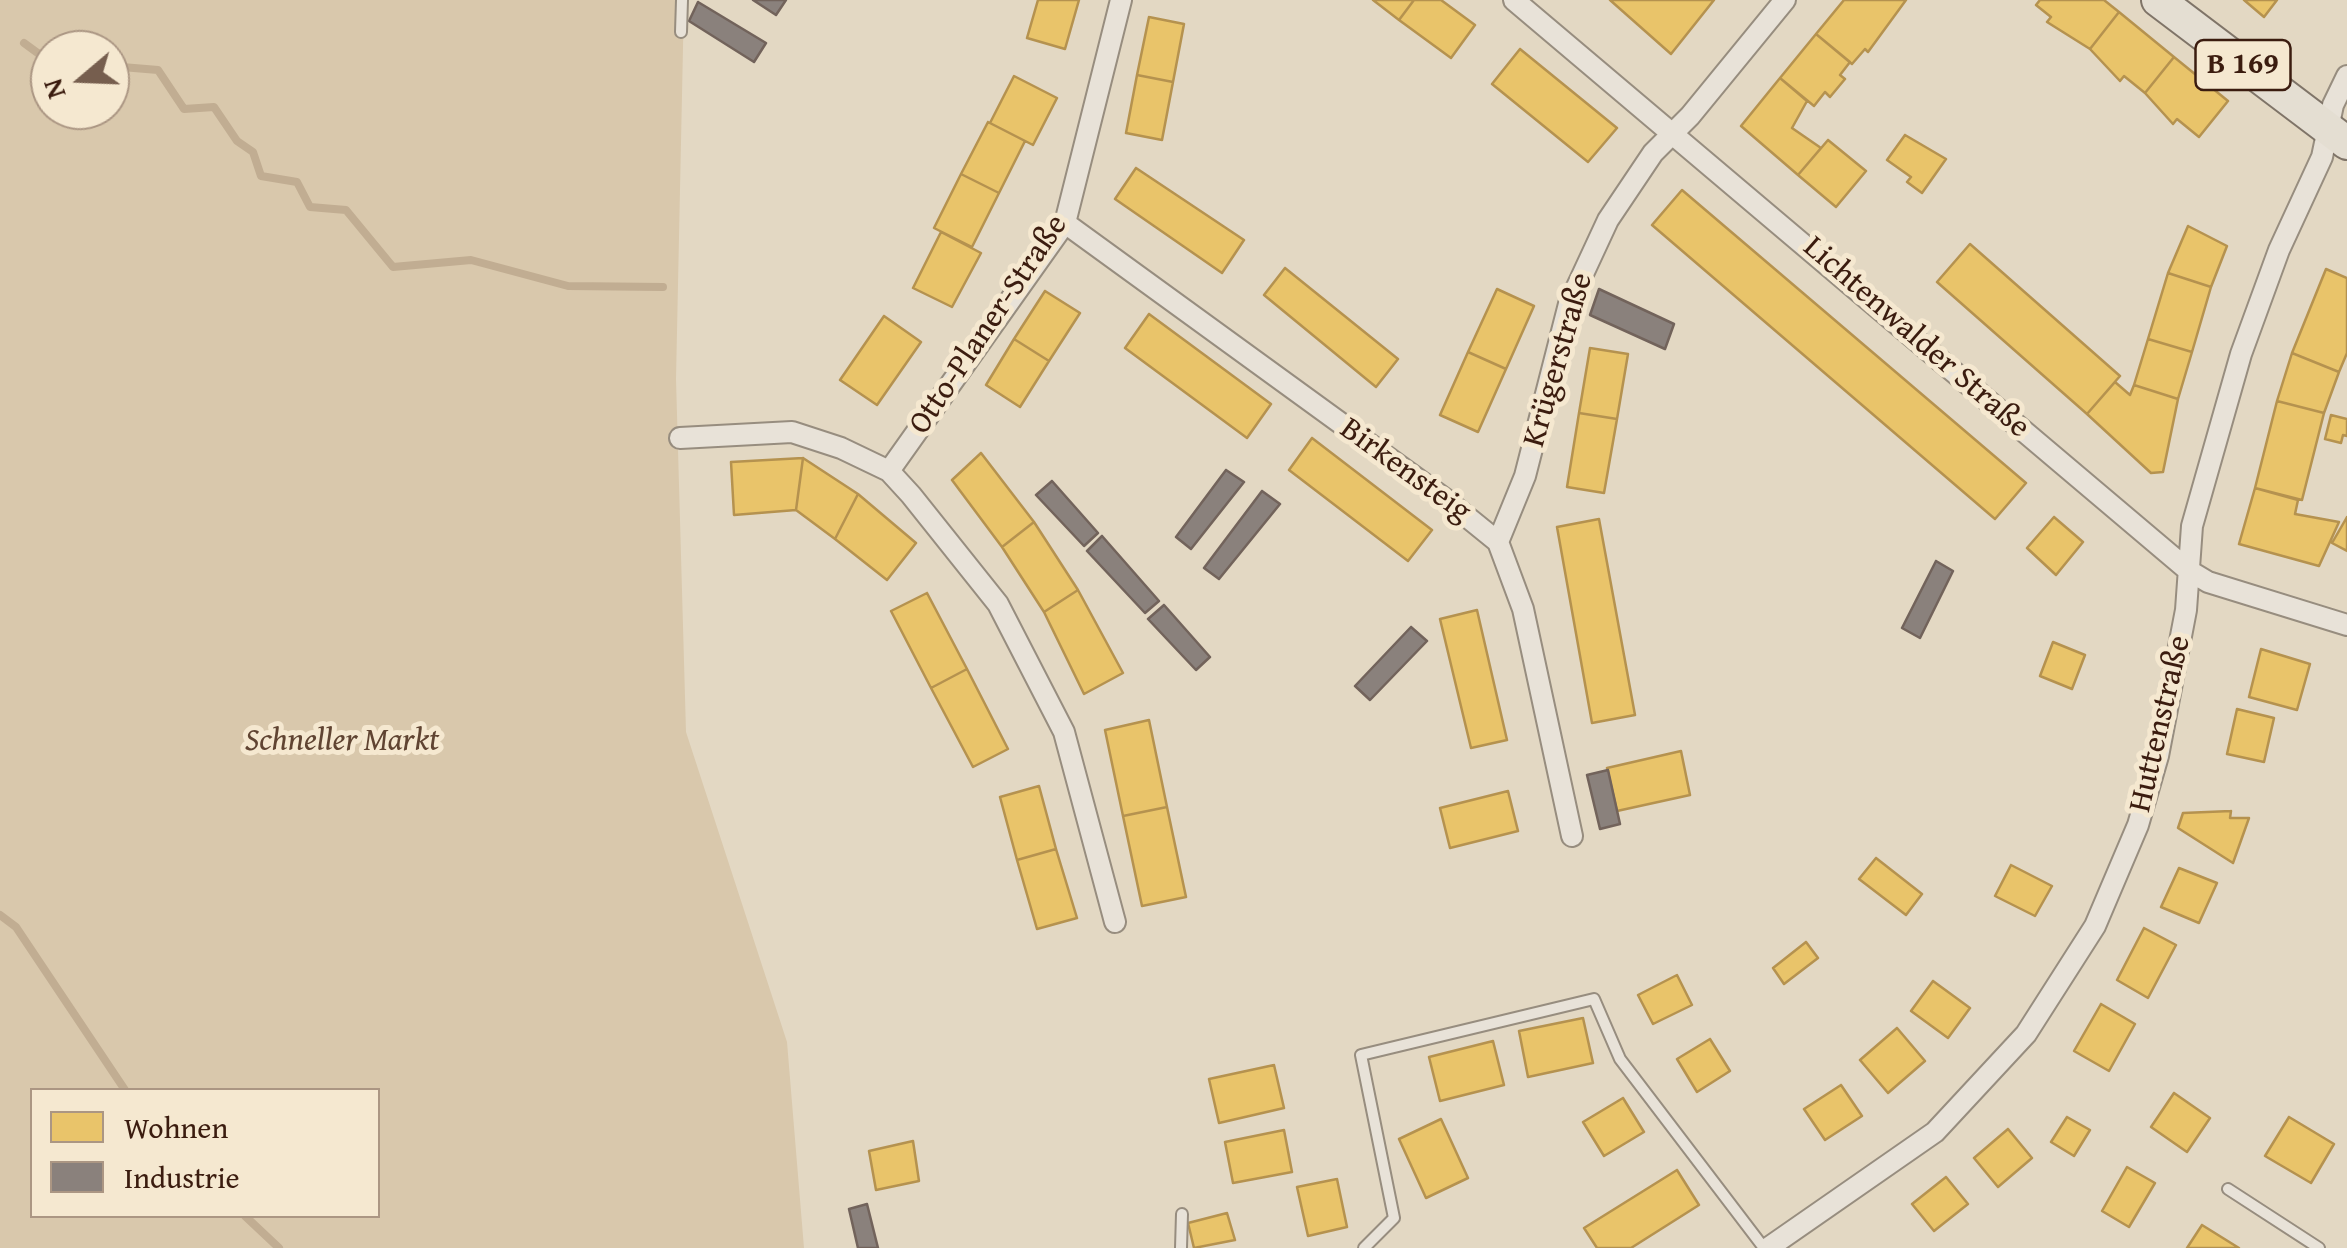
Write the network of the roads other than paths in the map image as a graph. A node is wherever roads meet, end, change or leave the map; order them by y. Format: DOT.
graph roads {
  1 [pos="682,0"];
  2 [pos="1121,0"];
  3 [pos="1514,0"];
  4 [pos="1785,0"];
  5 [pos="2158,0"];
  6 [pos="681,32"];
  7 [pos="2347,76"];
  8 [pos="1674,130"];
  9 [pos="2337,136"];
  10 [pos="1064,223"];
  11 [pos="680,438"];
  12 [pos="889,471"];
  13 [pos="1498,542"];
  14 [pos="2188,570"];
  15 [pos="2347,625"];
  16 [pos="1572,836"];
  17 [pos="1115,922"];
  18 [pos="2228,1189"];
  19 [pos="1182,1214"];
  20 [pos="1181,1248"];
  21 [pos="1364,1248"];
  22 [pos="1766,1248"];
  23 [pos="2319,1248"];
  1 -- 6 [label="lane"];
  2 -- 10 [label="street, Otto-Planer-Straße"];
  3 -- 8 [label="street, Lichtenwalder Straße"];
  4 -- 8 [label="street, Krügerstraße"];
  5 -- 9 [label="main road, B 169"];
  7 -- 9 [label="street, Huttenstraße"];
  8 -- 13 [label="street, Krügerstraße"];
  8 -- 14 [label="street, Lichtenwalder Straße"];
  9 -- 14 [label="street, Huttenstraße"];
  10 -- 12 [label="street, Otto-Planer-Straße"];
  10 -- 13 [label="street, Birkensteig"];
  11 -- 12 [label="street"];
  12 -- 17 [label="street"];
  13 -- 16 [label="street, Birkensteig"];
  14 -- 15 [label="street, Lichtenwalder Straße"];
  14 -- 22 [label="street, Huttenstraße"];
  18 -- 23 [label="lane"];
  19 -- 20 [label="lane"];
  21 -- 22 [label="lane"];
}
